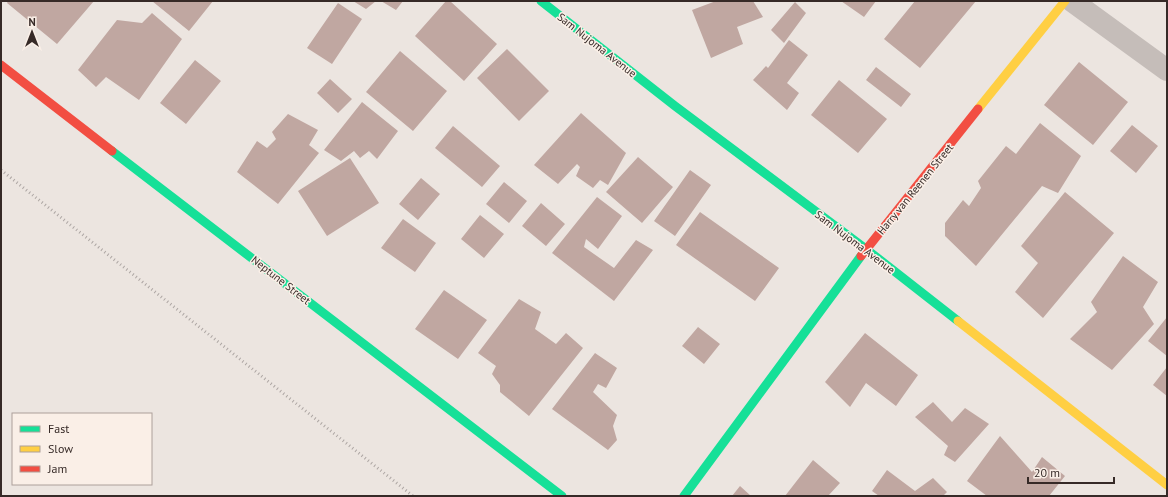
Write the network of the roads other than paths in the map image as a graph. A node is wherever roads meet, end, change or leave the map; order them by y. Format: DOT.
graph roads {
  1 [pos="541,1"];
  2 [pos="1065,1"];
  3 [pos="1072,1"];
  4 [pos="1,65"];
  5 [pos="1167,70"];
  6 [pos="866,249"];
  7 [pos="1167,485"];
  8 [pos="562,496"];
  9 [pos="684,496"];
  1 -- 6 [label="street, Sam Nujoma Avenue"];
  2 -- 6 [label="street, Harry van Reenen Street"];
  3 -- 5 [label="street"];
  4 -- 8 [label="street, Neptune Street"];
  6 -- 7 [label="street, Sam Nujoma Avenue"];
  6 -- 9 [label="street, Harry van Reenen Street"];
}
